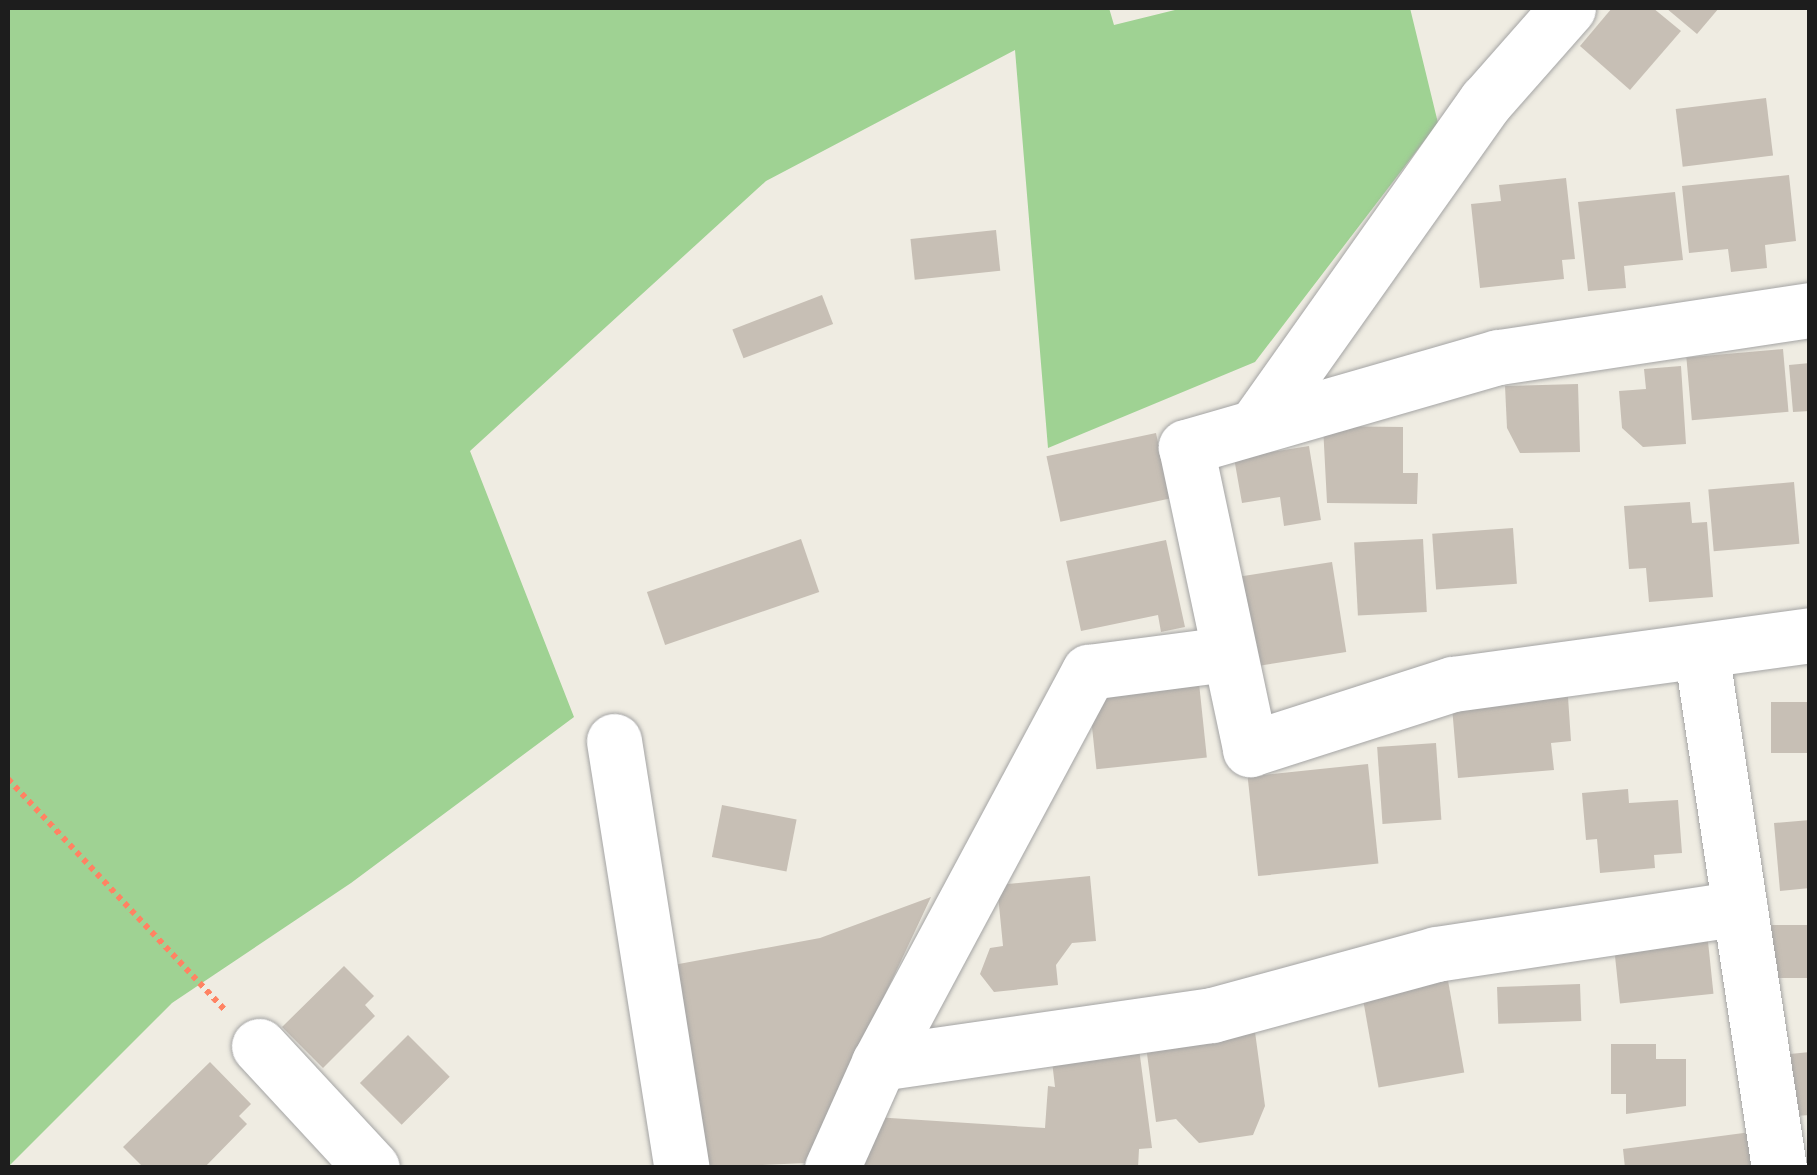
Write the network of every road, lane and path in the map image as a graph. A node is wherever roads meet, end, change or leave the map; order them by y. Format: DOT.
graph roads {
  1 [pos="1568,8"];
  2 [pos="1810,310"];
  3 [pos="1257,424"];
  4 [pos="1810,635"];
  5 [pos="1700,651"];
  6 [pos="1226,654"];
  7 [pos="614,741"];
  8 [pos="8,779"];
  9 [pos="1740,908"];
  10 [pos="258,1046"];
  11 [pos="879,1063"];
  12 [pos="372,1168"];
  13 [pos="682,1168"];
  14 [pos="832,1168"];
  15 [pos="1779,1168"];
  1 -- 3 [label="street"];
  2 -- 3 [label="street"];
  3 -- 6 [label="street"];
  4 -- 5 [label="street"];
  5 -- 6 [label="street"];
  5 -- 9 [label="street"];
  6 -- 11 [label="street"];
  7 -- 13 [label="street"];
  8 -- 10 [label="path"];
  9 -- 11 [label="street"];
  9 -- 15 [label="street"];
  10 -- 12 [label="street"];
  11 -- 14 [label="street"];
}
